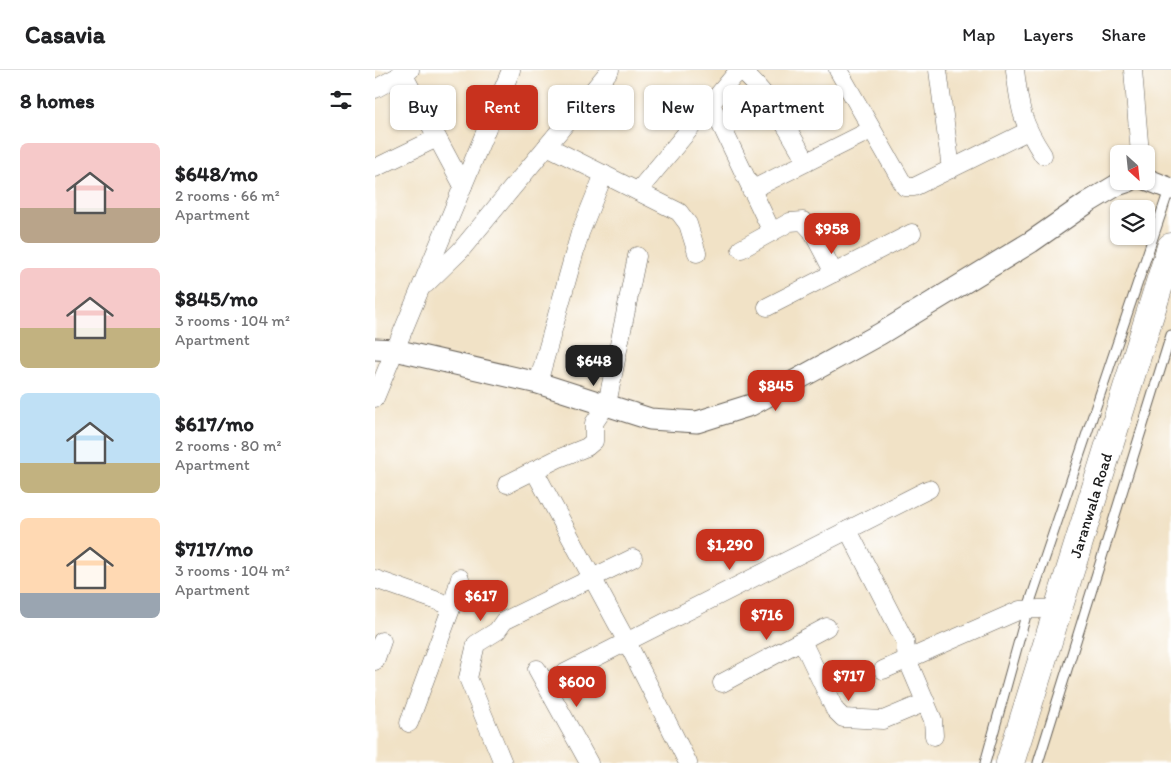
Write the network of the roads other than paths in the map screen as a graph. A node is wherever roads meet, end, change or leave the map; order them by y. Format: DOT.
graph roads {
  1 [pos="511,70"];
  2 [pos="610,70"];
  3 [pos="739,70"];
  4 [pos="838,70"];
  5 [pos="938,70"];
  6 [pos="1015,70"];
  7 [pos="1133,70"];
  8 [pos="404,71"];
  9 [pos="375,89"];
  10 [pos="713,102"];
  11 [pos="713,108"];
  12 [pos="689,130"];
  13 [pos="871,130"];
  14 [pos="1027,131"];
  15 [pos="437,138"];
  16 [pos="1139,145"];
  17 [pos="547,146"];
  18 [pos="1043,155"];
  19 [pos="807,162"];
  20 [pos="375,168"];
  21 [pos="951,169"];
  22 [pos="604,174"];
  23 [pos="1155,182"];
  24 [pos="463,186"];
  25 [pos="1171,187"];
  26 [pos="1110,189"];
  27 [pos="751,190"];
  28 [pos="638,191"];
  29 [pos="772,232"];
  30 [pos="911,233"];
  31 [pos="1171,247"];
  32 [pos="741,249"];
  33 [pos="697,253"];
  34 [pos="637,256"];
  35 [pos="834,273"];
  36 [pos="420,289"];
  37 [pos="1171,300"];
  38 [pos="767,306"];
  39 [pos="1171,335"];
  40 [pos="385,350"];
  41 [pos="538,382"];
  42 [pos="375,398"];
  43 [pos="607,404"];
  44 [pos="534,470"];
  45 [pos="507,484"];
  46 [pos="929,489"];
  47 [pos="848,530"];
  48 [pos="633,558"];
  49 [pos="460,578"];
  50 [pos="592,578"];
  51 [pos="375,579"];
  52 [pos="452,606"];
  53 [pos="1028,608"];
  54 [pos="1058,608"];
  55 [pos="827,627"];
  56 [pos="382,641"];
  57 [pos="803,641"];
  58 [pos="627,642"];
  59 [pos="907,659"];
  60 [pos="375,661"];
  61 [pos="883,670"];
  62 [pos="722,683"];
  63 [pos="926,702"];
  64 [pos="409,723"];
  65 [pos="934,736"];
  66 [pos="503,763"];
  67 [pos="589,763"];
  68 [pos="688,763"];
  69 [pos="985,763"];
  70 [pos="1010,763"];
  71 [pos="1026,763"];
  72 [pos="1038,763"];
  1 -- 24 [label="street"];
  2 -- 17 [label="street"];
  3 -- 10 [label="street"];
  3 -- 19 [label="street"];
  4 -- 13 [label="street"];
  5 -- 21 [label="street"];
  6 -- 14 [label="street"];
  7 -- 16 [label="street"];
  8 -- 9 [label="street"];
  8 -- 15 [label="street"];
  11 -- 27 [label="street"];
  12 -- 28 [label="street"];
  13 -- 19 [label="street"];
  13 -- 21 [label="street"];
  14 -- 18 [label="street"];
  14 -- 21 [label="street"];
  15 -- 20 [label="street"];
  15 -- 24 [label="street"];
  17 -- 22 [label="street"];
  17 -- 36 [label="street"];
  19 -- 27 [label="street"];
  22 -- 28 [label="street"];
  22 -- 41 [label="street"];
  23 -- 25 [label="street"];
  24 -- 36 [label="street"];
  25 -- 53 [label="lane"];
  26 -- 43 [label="street"];
  27 -- 29 [label="street"];
  28 -- 33 [label="street"];
  29 -- 32 [label="street"];
  29 -- 35 [label="street"];
  30 -- 35 [label="street"];
  31 -- 54 [label="main road, Jaranwala Road"];
  34 -- 43 [label="street"];
  35 -- 38 [label="street"];
  36 -- 40 [label="street"];
  37 -- 71 [label="main road, Jaranwala Road"];
  39 -- 72 [label="lane"];
  40 -- 41 [label="street"];
  40 -- 42 [label="street"];
  41 -- 43 [label="street"];
  43 -- 44 [label="street"];
  44 -- 45 [label="street"];
  44 -- 50 [label="street"];
  46 -- 47 [label="street"];
  47 -- 58 [label="street"];
  47 -- 59 [label="street"];
  48 -- 50 [label="street"];
  49 -- 52 [label="street"];
  50 -- 58 [label="street"];
  50 -- 66 [label="street"];
  51 -- 52 [label="street"];
  52 -- 64 [label="street"];
  53 -- 54 [label="street"];
  53 -- 59 [label="street"];
  53 -- 69 [label="lane"];
  54 -- 70 [label="main road, Jaranwala Road"];
  55 -- 57 [label="street"];
  56 -- 60 [label="street"];
  57 -- 62 [label="street"];
  57 -- 63 [label="street"];
  58 -- 67 [label="street"];
  58 -- 68 [label="street"];
  59 -- 61 [label="street"];
  59 -- 63 [label="street"];
  63 -- 65 [label="street"];
}
